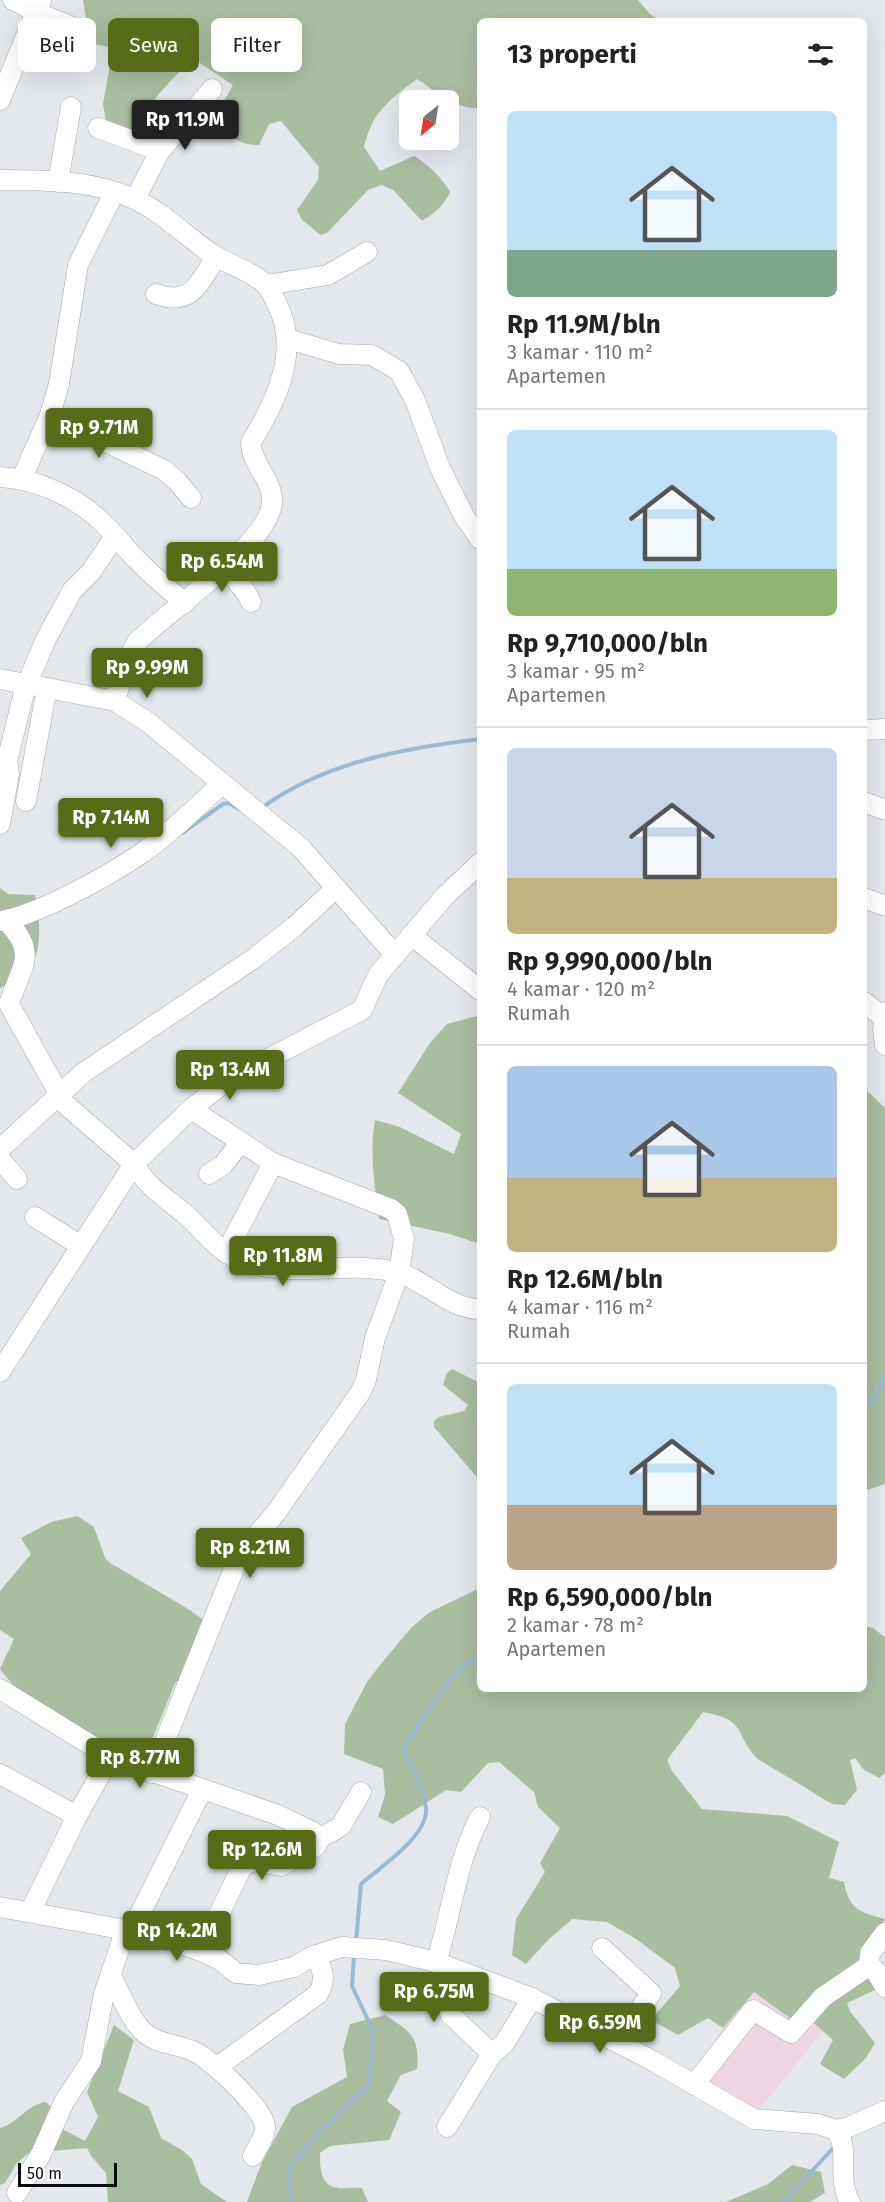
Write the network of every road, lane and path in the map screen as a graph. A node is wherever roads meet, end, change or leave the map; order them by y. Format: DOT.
graph roads {
  1 [pos="13,0"];
  2 [pos="39,6"];
  3 [pos="60,18"];
  4 [pos="212,89"];
  5 [pos="0,100"];
  6 [pos="71,107"];
  7 [pos="98,128"];
  8 [pos="160,151"];
  9 [pos="0,180"];
  10 [pos="58,182"];
  11 [pos="114,193"];
  12 [pos="135,199"];
  13 [pos="367,252"];
  14 [pos="216,257"];
  15 [pos="266,285"];
  16 [pos="156,294"];
  17 [pos="288,339"];
  18 [pos="50,415"];
  19 [pos="0,477"];
  20 [pos="22,478"];
  21 [pos="191,498"];
  22 [pos="477,535"];
  23 [pos="115,536"];
  24 [pos="224,566"];
  25 [pos="251,602"];
  26 [pos="184,603"];
  27 [pos="0,679"];
  28 [pos="27,684"];
  29 [pos="47,688"];
  30 [pos="115,701"];
  31 [pos="885,729"];
  32 [pos="867,730"];
  33 [pos="222,784"];
  34 [pos="26,801"];
  35 [pos="867,803"];
  36 [pos="885,810"];
  37 [pos="0,824"];
  38 [pos="477,866"];
  39 [pos="336,888"];
  40 [pos="3,921"];
  41 [pos="411,935"];
  42 [pos="395,955"];
  43 [pos="477,988"];
  44 [pos="867,1004"];
  45 [pos="884,1015"];
  46 [pos="885,1045"];
  47 [pos="60,1094"];
  48 [pos="191,1109"];
  49 [pos="240,1143"];
  50 [pos="0,1149"];
  51 [pos="0,1159"];
  52 [pos="273,1163"];
  53 [pos="134,1164"];
  54 [pos="209,1174"];
  55 [pos="17,1179"];
  56 [pos="35,1217"];
  57 [pos="81,1246"];
  58 [pos="226,1253"];
  59 [pos="399,1273"];
  60 [pos="477,1308"];
  61 [pos="0,1372"];
  62 [pos="0,1689"];
  63 [pos="110,1757"];
  64 [pos="152,1773"];
  65 [pos="0,1774"];
  66 [pos="202,1790"];
  67 [pos="361,1792"];
  68 [pos="77,1816"];
  69 [pos="480,1817"];
  70 [pos="319,1839"];
  71 [pos="0,1906"];
  72 [pos="30,1912"];
  73 [pos="129,1929"];
  74 [pos="885,1933"];
  75 [pos="602,1948"];
  76 [pos="201,1951"];
  77 [pos="313,1956"];
  78 [pos="436,1962"];
  79 [pos="869,1967"];
  80 [pos="461,1972"];
  81 [pos="111,1976"];
  82 [pos="885,1987"];
  83 [pos="532,1998"];
  84 [pos="618,2042"];
  85 [pos="492,2054"];
  86 [pos="217,2067"];
  87 [pos="694,2085"];
  88 [pos="885,2111"];
  89 [pos="447,2127"];
  90 [pos="839,2134"];
  91 [pos="253,2156"];
  92 [pos="17,2193"];
  93 [pos="850,2202"];
  1 -- 2 [label="street"];
  2 -- 3 [label="street"];
  2 -- 5 [label="street"];
  4 -- 8 [label="street"];
  6 -- 10 [label="street"];
  7 -- 8 [label="street"];
  8 -- 12 [label="street"];
  9 -- 10 [label="street"];
  10 -- 11 [label="street"];
  11 -- 12 [label="street"];
  11 -- 18 [label="street"];
  12 -- 14 [label="street"];
  13 -- 15 [label="street"];
  14 -- 15 [label="street"];
  14 -- 16 [label="street"];
  15 -- 17 [label="street"];
  17 -- 22 [label="street"];
  17 -- 24 [label="street"];
  18 -- 20 [label="street"];
  18 -- 21 [label="street"];
  19 -- 20 [label="street"];
  20 -- 23 [label="street"];
  23 -- 26 [label="street"];
  23 -- 28 [label="street"];
  24 -- 25 [label="street"];
  24 -- 26 [label="street"];
  26 -- 30 [label="street"];
  27 -- 28 [label="street"];
  28 -- 29 [label="street"];
  28 -- 37 [label="street"];
  29 -- 30 [label="street"];
  29 -- 34 [label="street"];
  30 -- 33 [label="street"];
  31 -- 32 [label="street"];
  33 -- 39 [label="street"];
  33 -- 40 [label="street"];
  35 -- 36 [label="street"];
  38 -- 41 [label="street"];
  39 -- 42 [label="street"];
  39 -- 47 [label="street"];
  40 -- 47 [label="street"];
  41 -- 42 [label="street"];
  41 -- 43 [label="street"];
  42 -- 48 [label="street"];
  44 -- 45 [label="street"];
  45 -- 46 [label="street"];
  47 -- 50 [label="street"];
  47 -- 53 [label="street"];
  48 -- 49 [label="street"];
  48 -- 53 [label="street"];
  49 -- 52 [label="street"];
  49 -- 54 [label="street"];
  51 -- 55 [label="street"];
  52 -- 58 [label="street"];
  52 -- 59 [label="street"];
  53 -- 57 [label="street"];
  53 -- 58 [label="street"];
  56 -- 57 [label="street"];
  57 -- 61 [label="street"];
  58 -- 59 [label="street"];
  59 -- 60 [label="street"];
  59 -- 64 [label="street"];
  62 -- 63 [label="street"];
  63 -- 64 [label="street"];
  63 -- 68 [label="street"];
  64 -- 66 [label="street"];
  65 -- 68 [label="street"];
  66 -- 70 [label="street"];
  66 -- 73 [label="street"];
  67 -- 70 [label="street"];
  68 -- 72 [label="street"];
  69 -- 78 [label="street"];
  70 -- 76 [label="street"];
  71 -- 72 [label="street"];
  72 -- 73 [label="street"];
  73 -- 76 [label="street"];
  73 -- 81 [label="street"];
  74 -- 79 [label="street"];
  75 -- 84 [label="street"];
  76 -- 77 [label="street"];
  77 -- 78 [label="street"];
  77 -- 86 [label="street"];
  78 -- 80 [label="street"];
  79 -- 82 [label="street"];
  79 -- 87 [label="street"];
  80 -- 83 [label="street"];
  80 -- 85 [label="street"];
  81 -- 86 [label="street"];
  81 -- 92 [label="street"];
  83 -- 84 [label="street"];
  83 -- 85 [label="street"];
  84 -- 87 [label="street"];
  85 -- 89 [label="street"];
  86 -- 91 [label="street"];
  87 -- 90 [label="street"];
  88 -- 90 [label="street"];
  90 -- 93 [label="street"];
}
